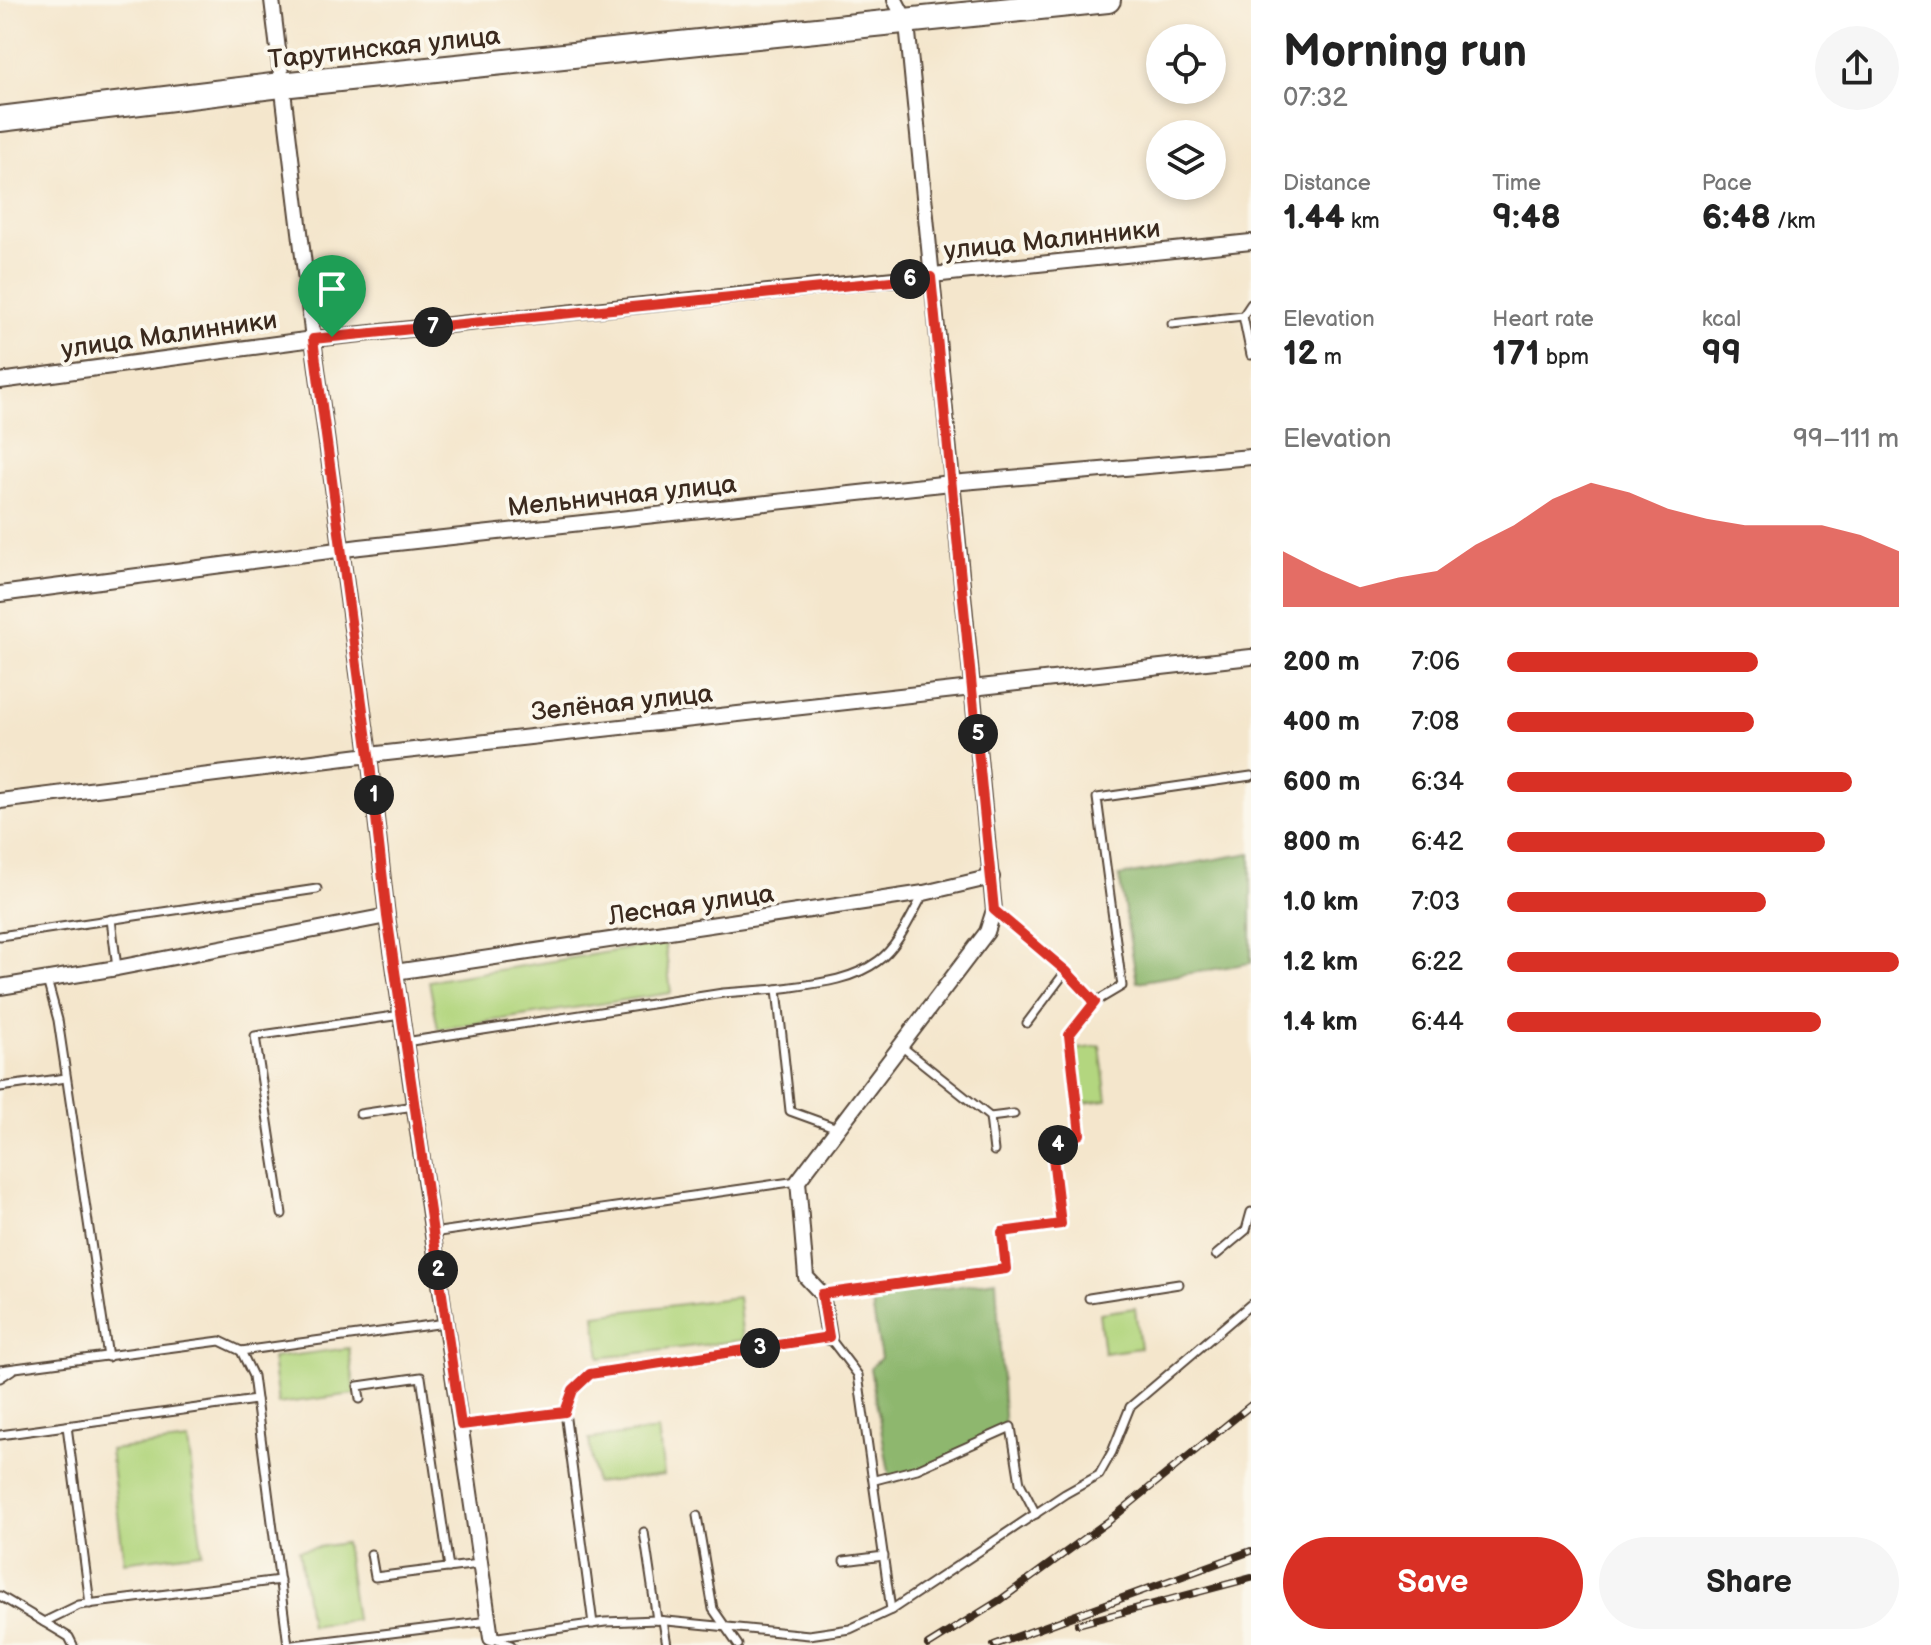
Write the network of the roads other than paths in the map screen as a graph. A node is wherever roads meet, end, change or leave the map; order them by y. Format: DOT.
graph roads {
  1 [pos="272,0"];
  2 [pos="895,0"];
  3 [pos="1108,0"];
  4 [pos="907,23"];
  5 [pos="281,85"];
  6 [pos="0,119"];
  7 [pos="1251,242"];
  8 [pos="931,277"];
  9 [pos="1251,304"];
  10 [pos="1243,316"];
  11 [pos="1172,324"];
  12 [pos="313,339"];
  13 [pos="1251,355"];
  14 [pos="0,381"];
  15 [pos="1251,457"];
  16 [pos="951,483"];
  17 [pos="341,550"];
  18 [pos="0,594"];
  19 [pos="1251,657"];
  20 [pos="974,687"];
  21 [pos="369,755"];
  22 [pos="1251,776"];
  23 [pos="0,801"];
  24 [pos="992,877"];
  25 [pos="317,889"];
  26 [pos="924,893"];
  27 [pos="994,910"];
  28 [pos="387,916"];
  29 [pos="111,919"];
  30 [pos="0,936"];
  31 [pos="117,968"];
  32 [pos="1066,971"];
  33 [pos="395,972"];
  34 [pos="47,980"];
  35 [pos="0,987"];
  36 [pos="777,989"];
  37 [pos="1095,1002"];
  38 [pos="401,1015"];
  39 [pos="1027,1023"];
  40 [pos="405,1042"];
  41 [pos="901,1046"];
  42 [pos="66,1078"];
  43 [pos="0,1087"];
  44 [pos="414,1106"];
  45 [pos="360,1114"];
  46 [pos="1014,1114"];
  47 [pos="990,1117"];
  48 [pos="839,1129"];
  49 [pos="994,1151"];
  50 [pos="798,1181"];
  51 [pos="1251,1212"];
  52 [pos="282,1214"];
  53 [pos="432,1233"];
  54 [pos="1216,1255"];
  55 [pos="1179,1284"];
  56 [pos="822,1294"];
  57 [pos="1089,1298"];
  58 [pos="1251,1304"];
  59 [pos="447,1323"];
  60 [pos="829,1337"];
  61 [pos="241,1351"];
  62 [pos="108,1357"];
  63 [pos="13,1369"];
  64 [pos="0,1370"];
  65 [pos="0,1378"];
  66 [pos="360,1399"];
  67 [pos="256,1400"];
  68 [pos="565,1412"];
  69 [pos="461,1425"];
  70 [pos="67,1426"];
  71 [pos="0,1435"];
  72 [pos="875,1480"];
  73 [pos="1036,1514"];
  74 [pos="697,1516"];
  75 [pos="644,1532"];
  76 [pos="371,1554"];
  77 [pos="884,1556"];
  78 [pos="844,1561"];
  79 [pos="482,1564"];
  80 [pos="449,1568"];
  81 [pos="280,1580"];
  82 [pos="0,1596"];
  83 [pos="90,1604"];
  84 [pos="891,1610"];
  85 [pos="489,1621"];
  86 [pos="660,1621"];
  87 [pos="44,1622"];
  88 [pos="593,1624"];
  89 [pos="728,1628"];
  90 [pos="492,1641"];
  91 [pos="73,1645"];
  92 [pos="291,1645"];
  93 [pos="511,1645"];
  94 [pos="667,1645"];
  95 [pos="738,1645"];
  1 -- 5 [label="street"];
  2 -- 4 [label="street"];
  3 -- 4 [label="main road, Тарутинская улица"];
  4 -- 5 [label="main road, Тарутинская улица"];
  4 -- 8 [label="street"];
  5 -- 6 [label="main road, Тарутинская улица"];
  5 -- 12 [label="street"];
  7 -- 8 [label="street, улица Малинники"];
  8 -- 12 [label="street, улица Малинники"];
  8 -- 16 [label="street"];
  9 -- 10 [label="lane"];
  10 -- 11 [label="lane"];
  10 -- 13 [label="lane"];
  12 -- 14 [label="street, улица Малинники"];
  12 -- 17 [label="street"];
  15 -- 16 [label="street, Мельничная улица"];
  16 -- 17 [label="street, Мельничная улица"];
  16 -- 20 [label="street"];
  17 -- 18 [label="street, Мельничная улица"];
  17 -- 21 [label="street"];
  19 -- 20 [label="street, Зелёная улица"];
  20 -- 21 [label="street, Зелёная улица"];
  20 -- 24 [label="street"];
  21 -- 23 [label="street, Зелёная улица"];
  21 -- 28 [label="street"];
  22 -- 37 [label="lane"];
  24 -- 26 [label="street, Лесная улица"];
  24 -- 27 [label="street"];
  25 -- 29 [label="lane"];
  26 -- 33 [label="street, Лесная улица"];
  26 -- 36 [label="lane"];
  27 -- 32 [label="lane"];
  27 -- 41 [label="street"];
  28 -- 31 [label="street"];
  28 -- 33 [label="street"];
  29 -- 30 [label="lane"];
  29 -- 31 [label="lane"];
  31 -- 34 [label="street"];
  32 -- 37 [label="lane"];
  32 -- 39 [label="lane"];
  33 -- 38 [label="street"];
  34 -- 35 [label="street"];
  34 -- 42 [label="lane"];
  36 -- 40 [label="lane"];
  36 -- 48 [label="lane"];
  37 -- 56 [label="lane"];
  38 -- 40 [label="street"];
  38 -- 52 [label="lane"];
  40 -- 44 [label="street"];
  41 -- 47 [label="lane"];
  41 -- 48 [label="street"];
  42 -- 43 [label="lane"];
  42 -- 62 [label="lane"];
  44 -- 45 [label="lane"];
  44 -- 53 [label="street"];
  46 -- 47 [label="lane"];
  47 -- 49 [label="lane"];
  48 -- 50 [label="street"];
  50 -- 53 [label="lane"];
  50 -- 56 [label="street"];
  51 -- 54 [label="lane"];
  53 -- 59 [label="street"];
  55 -- 57 [label="lane"];
  56 -- 60 [label="street"];
  58 -- 73 [label="lane"];
  59 -- 61 [label="lane"];
  59 -- 69 [label="street"];
  60 -- 68 [label="lane"];
  60 -- 72 [label="lane"];
  61 -- 62 [label="lane"];
  61 -- 67 [label="lane"];
  62 -- 63 [label="lane"];
  63 -- 64 [label="lane"];
  63 -- 65 [label="lane"];
  66 -- 80 [label="lane"];
  67 -- 70 [label="lane"];
  67 -- 81 [label="lane"];
  68 -- 69 [label="lane"];
  68 -- 88 [label="lane"];
  69 -- 79 [label="street"];
  70 -- 71 [label="lane"];
  70 -- 83 [label="lane"];
  72 -- 73 [label="lane"];
  72 -- 77 [label="lane"];
  73 -- 84 [label="lane"];
  74 -- 89 [label="lane"];
  75 -- 86 [label="lane"];
  76 -- 80 [label="lane"];
  77 -- 78 [label="lane"];
  77 -- 84 [label="lane"];
  79 -- 80 [label="lane"];
  79 -- 85 [label="street"];
  81 -- 83 [label="lane"];
  81 -- 92 [label="lane"];
  82 -- 87 [label="lane"];
  83 -- 87 [label="lane"];
  84 -- 89 [label="lane"];
  85 -- 90 [label="street"];
  85 -- 92 [label="lane"];
  86 -- 88 [label="lane"];
  86 -- 89 [label="lane"];
  86 -- 94 [label="lane"];
  87 -- 91 [label="lane"];
  88 -- 90 [label="lane"];
  89 -- 95 [label="lane"];
  90 -- 93 [label="lane"];
}
